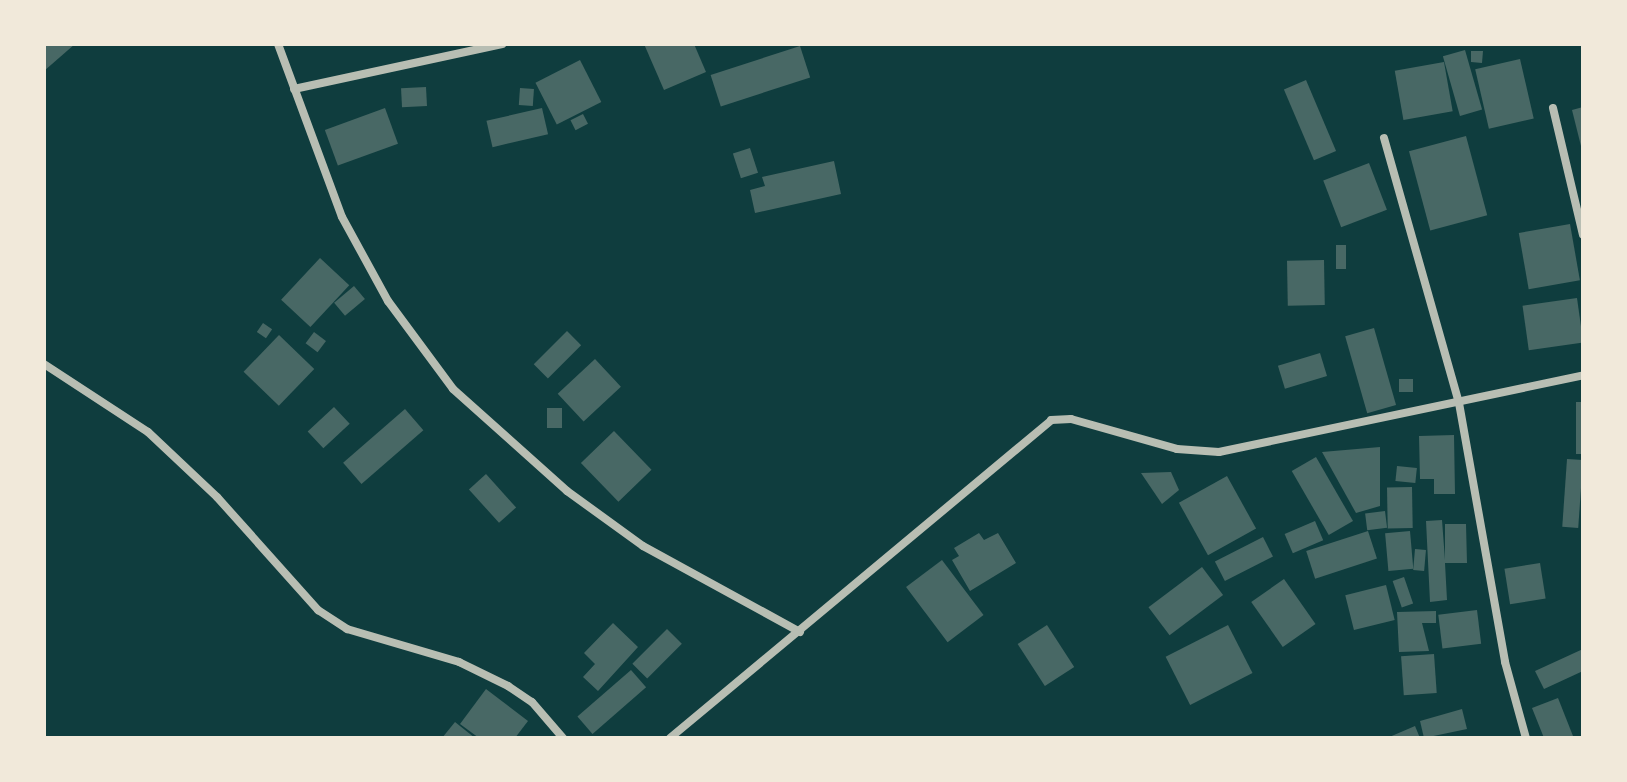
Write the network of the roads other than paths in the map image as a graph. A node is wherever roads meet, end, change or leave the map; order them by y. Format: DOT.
graph roads {
  1 [pos="278,44"];
  2 [pos="502,44"];
  3 [pos="294,89"];
  4 [pos="1553,108"];
  5 [pos="1384,138"];
  6 [pos="1583,235"];
  7 [pos="44,364"];
  8 [pos="1583,375"];
  9 [pos="1459,403"];
  10 [pos="800,632"];
  11 [pos="563,738"];
  12 [pos="670,738"];
  13 [pos="1526,738"];
  1 -- 3 [label="street"];
  2 -- 3 [label="street"];
  3 -- 10 [label="street"];
  4 -- 6 [label="street"];
  5 -- 9 [label="street"];
  7 -- 11 [label="street"];
  8 -- 9 [label="street"];
  9 -- 10 [label="street"];
  9 -- 13 [label="street"];
  10 -- 12 [label="street"];
}
